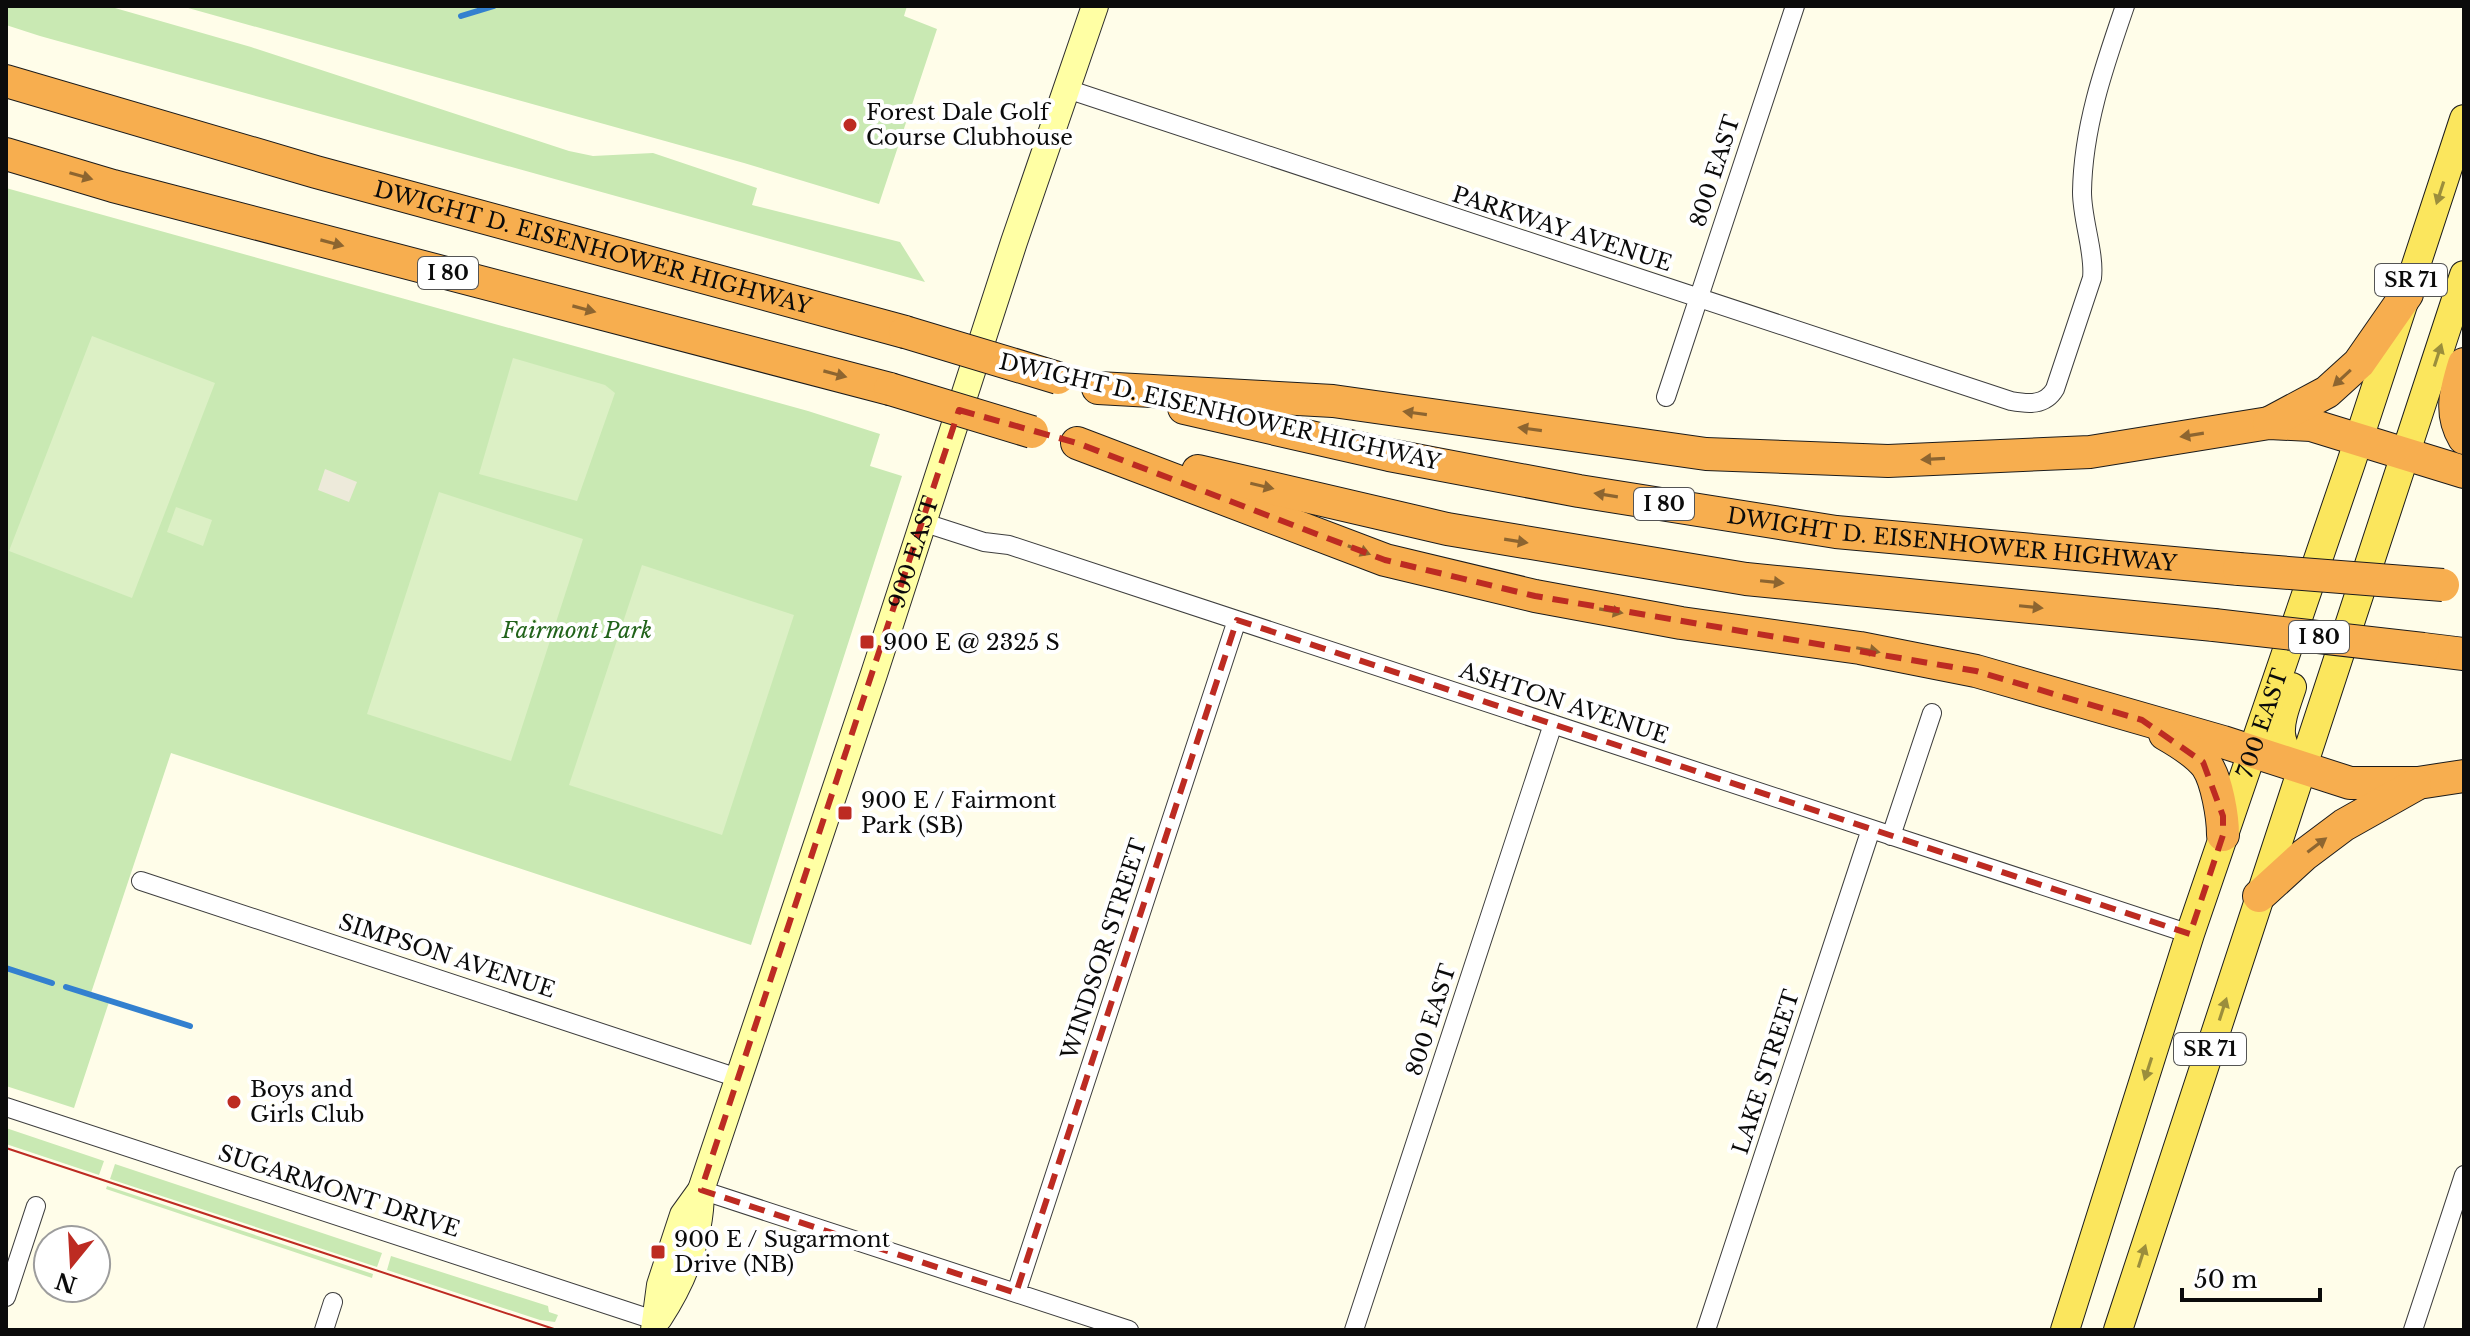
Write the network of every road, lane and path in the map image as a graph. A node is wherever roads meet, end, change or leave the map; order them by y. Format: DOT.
graph roads {
  1 [pos="1095,6"];
  2 [pos="1795,6"];
  3 [pos="2125,6"];
  4 [pos="6,62"];
  5 [pos="6,81"];
  6 [pos="1067,89"];
  7 [pos="2464,119"];
  8 [pos="6,154"];
  9 [pos="316,172"];
  10 [pos="2464,275"];
  11 [pos="2407,294"];
  12 [pos="1698,299"];
  13 [pos="2464,364"];
  14 [pos="1098,388"];
  15 [pos="1666,397"];
  16 [pos="2269,423"];
  17 [pos="2464,438"];
  18 [pos="1077,443"];
  19 [pos="2355,452"];
  20 [pos="2405,456"];
  21 [pos="2464,472"];
  22 [pos="922,522"];
  23 [pos="2453,586"];
  24 [pos="1237,620"];
  25 [pos="2464,654"];
  26 [pos="1932,713"];
  27 [pos="2142,720"];
  28 [pos="1553,724"];
  29 [pos="2315,729"];
  30 [pos="2252,752"];
  31 [pos="2302,769"];
  32 [pos="2464,776"];
  33 [pos="2418,783"];
  34 [pos="1871,829"];
  35 [pos="2223,835"];
  36 [pos="1891,836"];
  37 [pos="141,881"];
  38 [pos="2259,896"];
  39 [pos="2190,934"];
  40 [pos="738,1078"];
  41 [pos="6,1107"];
  42 [pos="2464,1175"];
  43 [pos="701,1190"];
  44 [pos="36,1206"];
  45 [pos="1016,1293"];
  46 [pos="6,1297"];
  47 [pos="333,1302"];
  48 [pos="656,1325"];
  49 [pos="324,1330"];
  50 [pos="1129,1330"];
  51 [pos="1354,1330"];
  52 [pos="1706,1330"];
  53 [pos="2065,1330"];
  54 [pos="2118,1330"];
  55 [pos="2413,1330"];
  1 -- 6 [label="street, 900 EAST"];
  2 -- 12 [label="street, 800 EAST"];
  3 -- 12 [label="street, PARKWAY AVENUE"];
  4 -- 9 [label="highway"];
  5 -- 9 [label="highway, DWIGHT D. EISENHOWER HIGHWAY / I 80"];
  6 -- 12 [label="street, PARKWAY AVENUE"];
  6 -- 22 [label="street, 900 EAST"];
  7 -- 11 [label="main road, 700 EAST / SR 71, one-way"];
  8 -- 18 [label="highway, I 80, one-way, bridge"];
  9 -- 14 [label="highway, DWIGHT D. EISENHOWER HIGHWAY / I 80, bridge"];
  20 -- 10 [label="main road, SR 71, one-way"];
  11 -- 16 [label="highway, one-way"];
  11 -- 19 [label="main road, 700 EAST / SR 71"];
  12 -- 15 [label="street, 800 EAST"];
  13 -- 17 [label="highway"];
  16 -- 14 [label="highway, one-way"];
  23 -- 14 [label="highway, DWIGHT D. EISENHOWER HIGHWAY / I 80, one-way, bridge"];
  16 -- 19 [label="highway"];
  18 -- 25 [label="highway, I 80, one-way, bridge"];
  18 -- 27 [label="highway, one-way"];
  19 -- 20 [label="highway"];
  19 -- 29 [label="main road"];
  19 -- 30 [label="main road, 700 EAST / SR 71"];
  19 -- 31 [label="main road"];
  20 -- 21 [label="highway"];
  20 -- 29 [label="main road, SR 71"];
  22 -- 24 [label="street, ASHTON AVENUE"];
  22 -- 40 [label="street, 900 EAST"];
  24 -- 28 [label="street, ASHTON AVENUE"];
  24 -- 45 [label="street, WINDSOR STREET"];
  26 -- 36 [label="street"];
  27 -- 30 [label="highway"];
  27 -- 35 [label="highway"];
  28 -- 34 [label="street, ASHTON AVENUE"];
  28 -- 51 [label="street, 800 EAST"];
  29 -- 31 [label="main road, SR 71"];
  30 -- 31 [label="highway"];
  30 -- 35 [label="main road, 700 EAST / SR 71"];
  31 -- 33 [label="highway"];
  31 -- 38 [label="main road, SR 71"];
  32 -- 33 [label="highway"];
  38 -- 33 [label="highway, one-way"];
  34 -- 36 [label="street, ASHTON AVENUE"];
  34 -- 52 [label="street, LAKE STREET"];
  35 -- 39 [label="main road, 700 EAST / SR 71"];
  36 -- 39 [label="street, ASHTON AVENUE"];
  37 -- 40 [label="street, SIMPSON AVENUE"];
  54 -- 38 [label="main road, SR 71, one-way"];
  39 -- 53 [label="main road, 700 EAST / SR 71, one-way"];
  40 -- 43 [label="street, 900 EAST"];
  41 -- 48 [label="street, SUGARMONT DRIVE"];
  42 -- 55 [label="street"];
  43 -- 45 [label="street"];
  43 -- 48 [label="street, 900 EAST"];
  44 -- 46 [label="street"];
  45 -- 50 [label="street"];
  47 -- 49 [label="street"];
}
